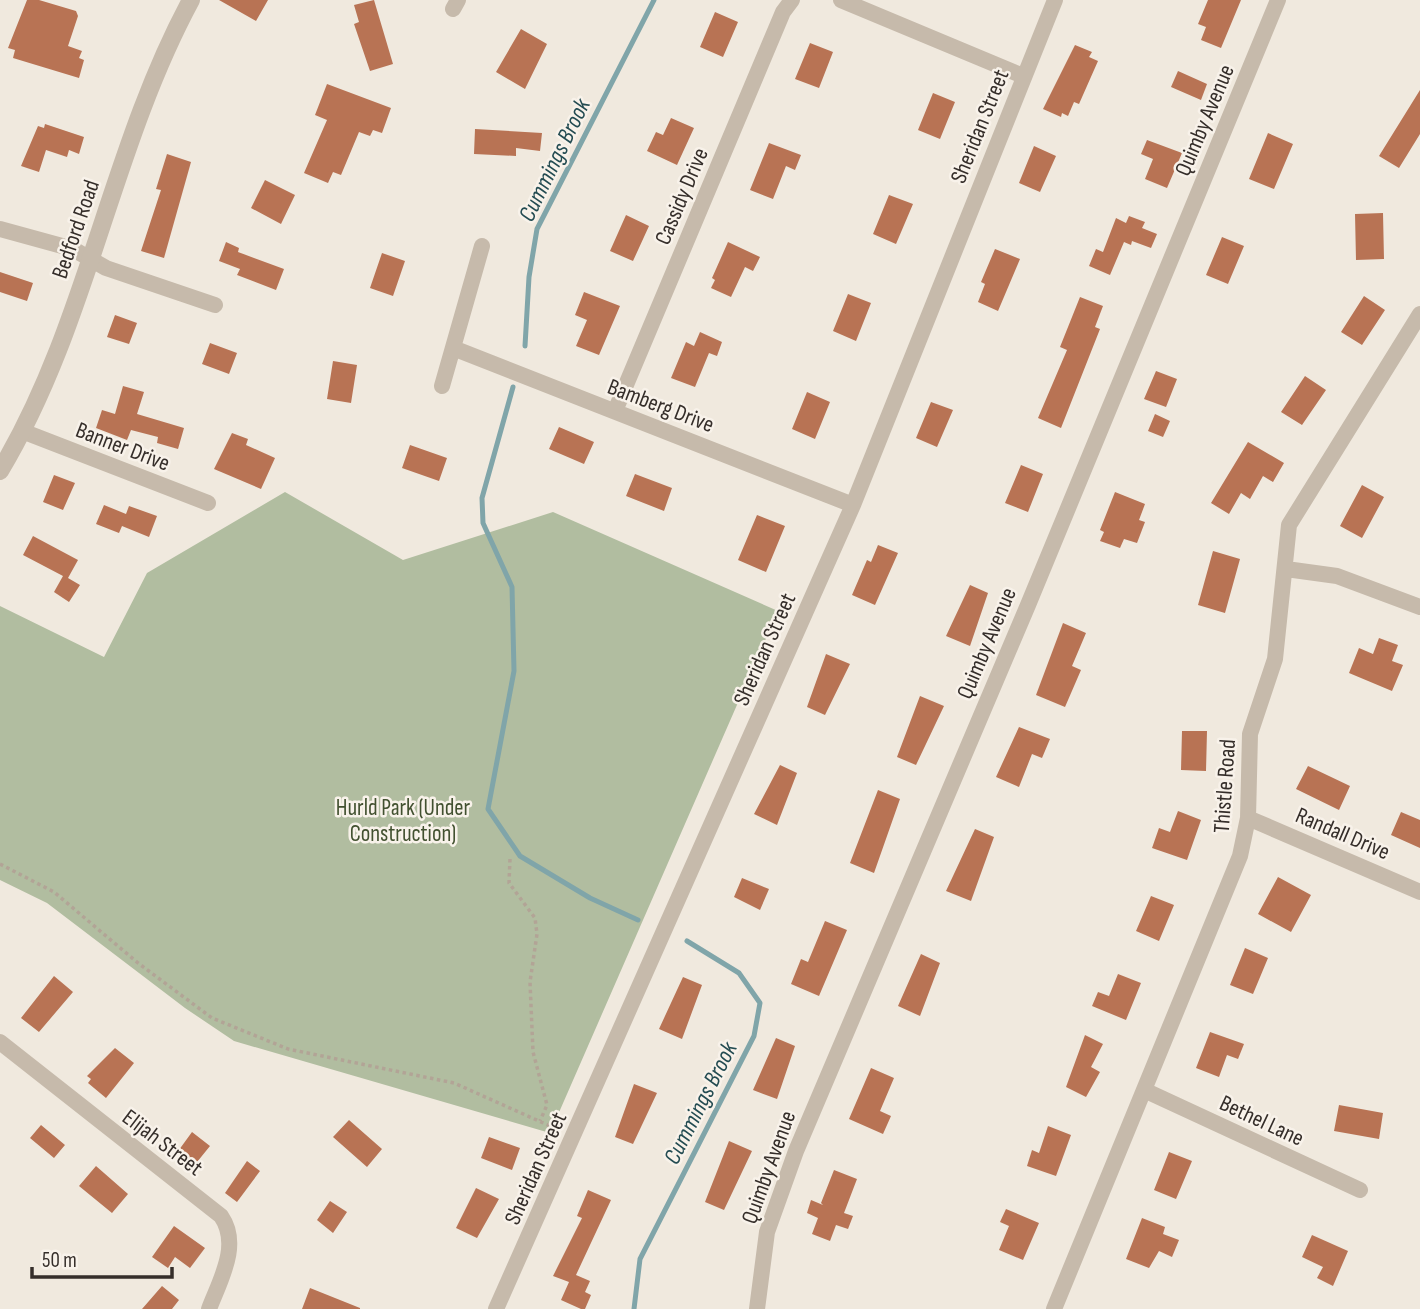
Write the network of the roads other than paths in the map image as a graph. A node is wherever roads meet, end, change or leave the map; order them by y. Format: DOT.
graph roads {
  1 [pos="191,0"];
  2 [pos="792,0"];
  3 [pos="841,0"];
  4 [pos="1055,0"];
  5 [pos="1278,0"];
  6 [pos="1023,76"];
  7 [pos="0,229"];
  8 [pos="482,246"];
  9 [pos="91,259"];
  10 [pos="215,305"];
  11 [pos="1420,314"];
  12 [pos="453,348"];
  13 [pos="442,386"];
  14 [pos="615,411"];
  15 [pos="22,431"];
  16 [pos="0,471"];
  17 [pos="208,503"];
  18 [pos="853,505"];
  19 [pos="1286,569"];
  20 [pos="1420,607"];
  21 [pos="1248,818"];
  22 [pos="1420,892"];
  23 [pos="0,1042"];
  24 [pos="1144,1090"];
  25 [pos="1360,1190"];
  26 [pos="209,1309"];
  27 [pos="496,1309"];
  28 [pos="757,1309"];
  29 [pos="1054,1309"];
  1 -- 9 [label="street, Bedford Road"];
  2 -- 14 [label="street, Cassidy Drive"];
  3 -- 6 [label="street"];
  4 -- 6 [label="street, Sheridan Street"];
  5 -- 28 [label="street, Quimby Avenue"];
  6 -- 18 [label="street, Sheridan Street"];
  7 -- 9 [label="street"];
  8 -- 12 [label="street"];
  9 -- 10 [label="street"];
  9 -- 15 [label="street, Bedford Road"];
  11 -- 19 [label="street, Thistle Road"];
  12 -- 13 [label="street"];
  12 -- 14 [label="street, Bamberg Drive"];
  14 -- 18 [label="street, Bamberg Drive"];
  15 -- 16 [label="street, Bedford Road"];
  15 -- 17 [label="street, Banner Drive"];
  18 -- 27 [label="street, Sheridan Street"];
  19 -- 20 [label="street"];
  19 -- 21 [label="street, Thistle Road"];
  21 -- 22 [label="street, Randall Drive"];
  21 -- 24 [label="street, Thistle Road"];
  23 -- 26 [label="street, Elijah Street"];
  24 -- 25 [label="street, Bethel Lane"];
  24 -- 29 [label="street, Thistle Road"];
}
